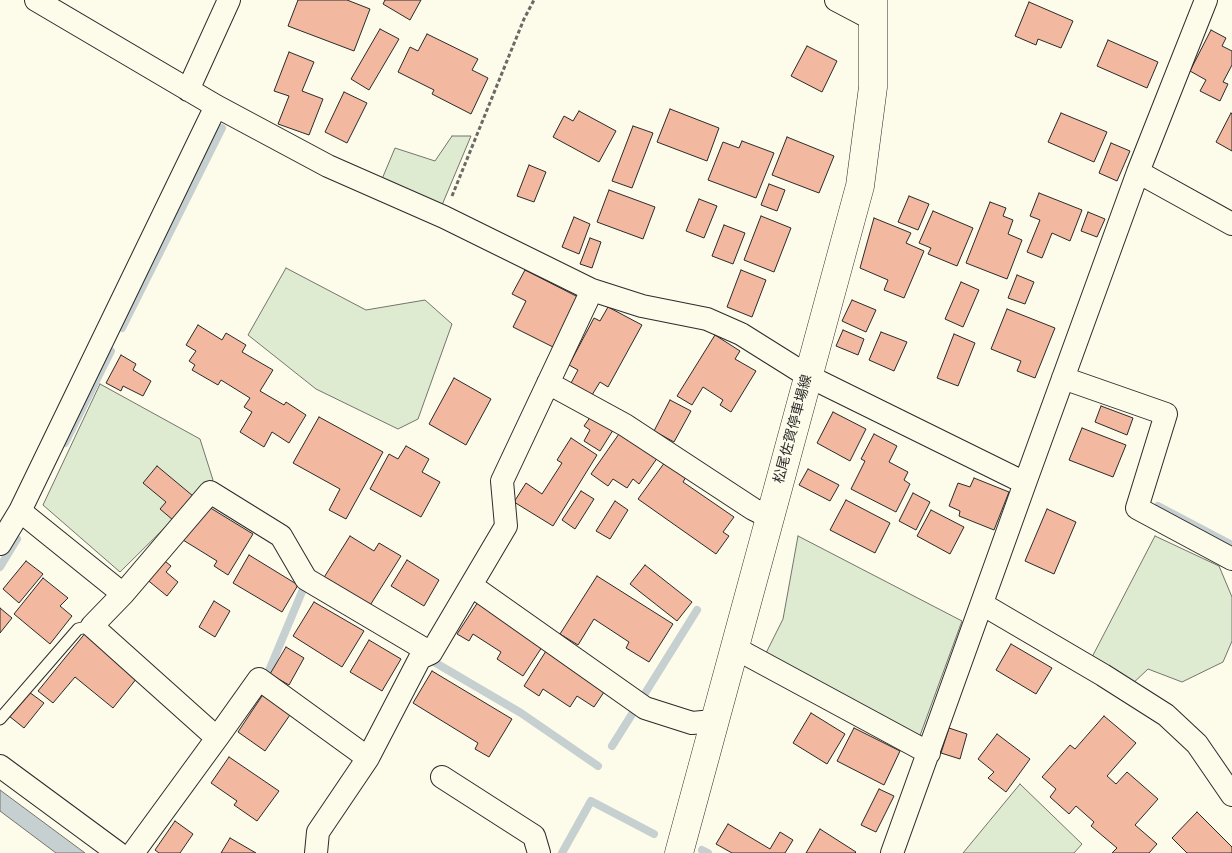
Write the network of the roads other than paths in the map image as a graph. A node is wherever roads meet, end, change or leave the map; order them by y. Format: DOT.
graph roads {
  1 [pos="36,0"];
  2 [pos="229,0"];
  3 [pos="836,0"];
  4 [pos="1206,0"];
  5 [pos="873,9"];
  6 [pos="188,90"];
  7 [pos="216,106"];
  8 [pos="1138,172"];
  9 [pos="1232,224"];
  10 [pos="592,290"];
  11 [pos="808,376"];
  12 [pos="1063,378"];
  13 [pos="548,383"];
  14 [pos="1025,483"];
  15 [pos="20,511"];
  16 [pos="769,517"];
  17 [pos="0,544"];
  18 [pos="1232,559"];
  19 [pos="472,586"];
  20 [pos="123,594"];
  21 [pos="982,604"];
  22 [pos="92,626"];
  23 [pos="733,647"];
  24 [pos="426,656"];
  25 [pos="0,719"];
  26 [pos="713,721"];
  27 [pos="217,738"];
  28 [pos="929,753"];
  29 [pos="368,758"];
  30 [pos="0,766"];
  31 [pos="442,777"];
  32 [pos="1232,795"];
  33 [pos="118,853"];
  34 [pos="133,853"];
  35 [pos="316,853"];
  36 [pos="539,853"];
  37 [pos="679,853"];
  38 [pos="892,853"];
  1 -- 6 [label="street"];
  2 -- 6 [label="street"];
  3 -- 5 [label="street"];
  4 -- 8 [label="street"];
  5 -- 11 [label="main road, 松尾佐賀停車場線"];
  6 -- 7 [label="street"];
  7 -- 10 [label="street"];
  7 -- 15 [label="street"];
  8 -- 9 [label="street"];
  8 -- 12 [label="street"];
  10 -- 11 [label="street"];
  10 -- 13 [label="street"];
  11 -- 14 [label="street"];
  11 -- 16 [label="main road, 松尾佐賀停車場線"];
  12 -- 14 [label="street"];
  12 -- 18 [label="street"];
  13 -- 16 [label="street"];
  13 -- 19 [label="street"];
  14 -- 21 [label="street"];
  15 -- 17 [label="street"];
  15 -- 20 [label="street"];
  16 -- 23 [label="main road, 松尾佐賀停車場線"];
  19 -- 24 [label="street"];
  19 -- 26 [label="street"];
  20 -- 22 [label="street"];
  20 -- 24 [label="street"];
  21 -- 28 [label="street"];
  21 -- 32 [label="street"];
  22 -- 25 [label="lane"];
  22 -- 27 [label="street"];
  23 -- 26 [label="main road, 松尾佐賀停車場線"];
  23 -- 28 [label="street"];
  24 -- 29 [label="street"];
  26 -- 37 [label="main road, 松尾佐賀停車場線"];
  27 -- 29 [label="street"];
  27 -- 34 [label="street"];
  28 -- 38 [label="street"];
  29 -- 35 [label="street"];
  30 -- 33 [label="street"];
  31 -- 36 [label="street"];
}
